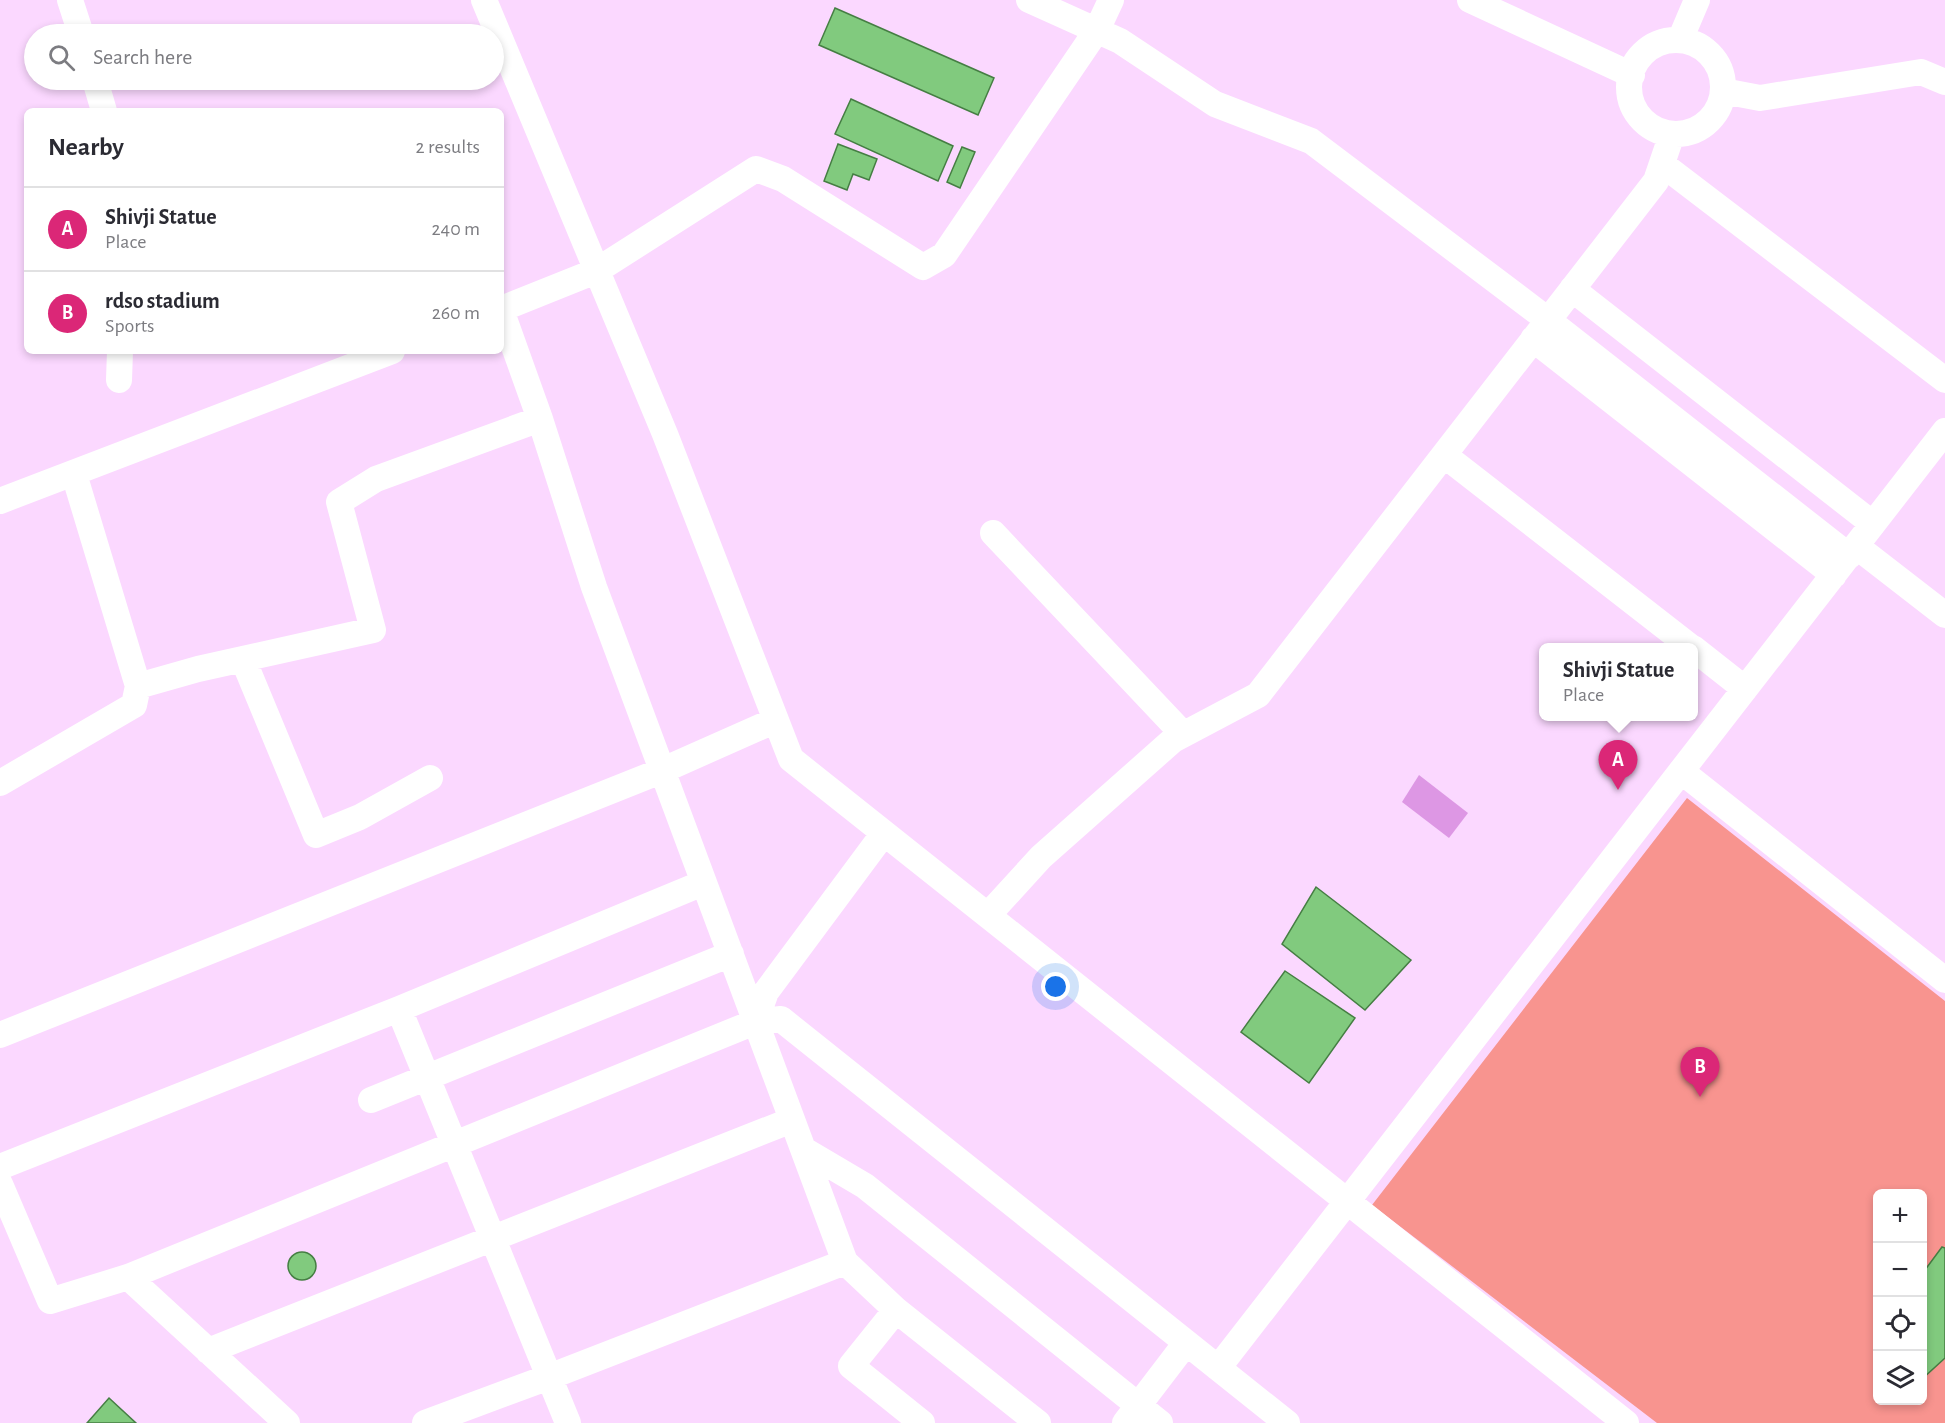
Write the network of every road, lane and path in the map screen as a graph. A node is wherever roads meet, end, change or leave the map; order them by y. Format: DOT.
graph roads {
  1 [pos="70,0"];
  2 [pos="484,0"];
  3 [pos="506,0"];
  4 [pos="1029,0"];
  5 [pos="1111,0"];
  6 [pos="1470,0"];
  7 [pos="1697,0"];
  8 [pos="78,24"];
  9 [pos="494,24"];
  10 [pos="496,24"];
  11 [pos="1097,30"];
  12 [pos="1680,40"];
  13 [pos="504,49"];
  14 [pos="1632,75"];
  15 [pos="1945,82"];
  16 [pos="97,90"];
  17 [pos="1723,91"];
  18 [pos="103,108"];
  19 [pos="1672,134"];
  20 [pos="1662,164"];
  21 [pos="597,271"];
  22 [pos="1572,290"];
  23 [pos="504,308"];
  24 [pos="504,317"];
  25 [pos="1541,330"];
  26 [pos="120,354"];
  27 [pos="384,354"];
  28 [pos="119,380"];
  29 [pos="1945,380"];
  30 [pos="540,419"];
  31 [pos="1945,431"];
  32 [pos="1444,455"];
  33 [pos="74,474"];
  34 [pos="0,501"];
  35 [pos="1873,524"];
  36 [pos="993,533"];
  37 [pos="1846,559"];
  38 [pos="1945,615"];
  39 [pos="1687,643"];
  40 [pos="1698,652"];
  41 [pos="243,659"];
  42 [pos="138,686"];
  43 [pos="1745,688"];
  44 [pos="776,720"];
  45 [pos="1183,734"];
  46 [pos="661,771"];
  47 [pos="1681,771"];
  48 [pos="430,778"];
  49 [pos="0,783"];
  50 [pos="884,832"];
  51 [pos="703,883"];
  52 [pos="988,915"];
  53 [pos="731,954"];
  54 [pos="1945,980"];
  55 [pos="399,1009"];
  56 [pos="755,1022"];
  57 [pos="0,1035"];
  58 [pos="427,1078"];
  59 [pos="371,1100"];
  60 [pos="792,1120"];
  61 [pos="454,1144"];
  62 [pos="804,1150"];
  63 [pos="0,1167"];
  64 [pos="0,1184"];
  65 [pos="1348,1201"];
  66 [pos="493,1238"];
  67 [pos="845,1262"];
  68 [pos="128,1277"];
  69 [pos="896,1310"];
  70 [pos="1186,1343"];
  71 [pos="208,1351"];
  72 [pos="1218,1368"];
  73 [pos="549,1377"];
  74 [pos="1132,1414"];
  75 [pos="287,1423"];
  76 [pos="425,1423"];
  77 [pos="568,1423"];
  78 [pos="922,1423"];
  79 [pos="1038,1423"];
  80 [pos="1160,1423"];
  81 [pos="1287,1423"];
  82 [pos="1626,1423"];
  1 -- 8 [label="street"];
  2 -- 9 [label="street"];
  3 -- 10 [label="street"];
  4 -- 11 [label="street"];
  5 -- 11 [label="street"];
  6 -- 14 [label="street"];
  7 -- 12 [label="street"];
  11 -- 21 [label="street"];
  11 -- 25 [label="street"];
  12 -- 14 [label="street"];
  12 -- 17 [label="street"];
  13 -- 21 [label="street"];
  14 -- 19 [label="street"];
  15 -- 17 [label="street"];
  16 -- 18 [label="street"];
  17 -- 19 [label="street"];
  19 -- 20 [label="street"];
  20 -- 22 [label="street"];
  20 -- 29 [label="street"];
  21 -- 23 [label="street"];
  21 -- 44 [label="street"];
  22 -- 25 [label="street"];
  22 -- 35 [label="street"];
  24 -- 30 [label="street"];
  25 -- 32 [label="street"];
  25 -- 37 [label="street"];
  26 -- 28 [label="street"];
  27 -- 33 [label="street"];
  30 -- 41 [label="street"];
  30 -- 46 [label="street"];
  31 -- 35 [label="street"];
  32 -- 39 [label="street"];
  32 -- 45 [label="street"];
  33 -- 34 [label="street"];
  33 -- 42 [label="street"];
  35 -- 37 [label="street"];
  36 -- 45 [label="street"];
  37 -- 38 [label="street"];
  37 -- 43 [label="street"];
  40 -- 43 [label="street"];
  41 -- 42 [label="street"];
  41 -- 48 [label="street"];
  42 -- 49 [label="street"];
  43 -- 47 [label="street"];
  44 -- 46 [label="street"];
  44 -- 50 [label="street"];
  45 -- 52 [label="street"];
  46 -- 51 [label="street"];
  46 -- 57 [label="street"];
  47 -- 54 [label="street"];
  47 -- 65 [label="street"];
  50 -- 52 [label="street"];
  50 -- 56 [label="street"];
  51 -- 53 [label="street"];
  51 -- 55 [label="street"];
  52 -- 65 [label="street"];
  53 -- 56 [label="street"];
  53 -- 58 [label="street"];
  55 -- 58 [label="street"];
  55 -- 63 [label="street"];
  56 -- 60 [label="street"];
  56 -- 61 [label="street"];
  56 -- 70 [label="street"];
  58 -- 59 [label="street"];
  58 -- 61 [label="street"];
  60 -- 62 [label="street"];
  60 -- 66 [label="street"];
  61 -- 66 [label="street"];
  61 -- 68 [label="street"];
  62 -- 67 [label="street"];
  62 -- 74 [label="street"];
  64 -- 68 [label="street"];
  65 -- 72 [label="street"];
  65 -- 82 [label="street"];
  66 -- 71 [label="street"];
  66 -- 73 [label="street"];
  67 -- 69 [label="street"];
  67 -- 73 [label="street"];
  68 -- 71 [label="street"];
  69 -- 78 [label="street"];
  69 -- 79 [label="street"];
  70 -- 72 [label="street"];
  70 -- 74 [label="street"];
  71 -- 75 [label="street"];
  72 -- 81 [label="street"];
  73 -- 76 [label="street"];
  73 -- 77 [label="street"];
  74 -- 80 [label="street"];
}
